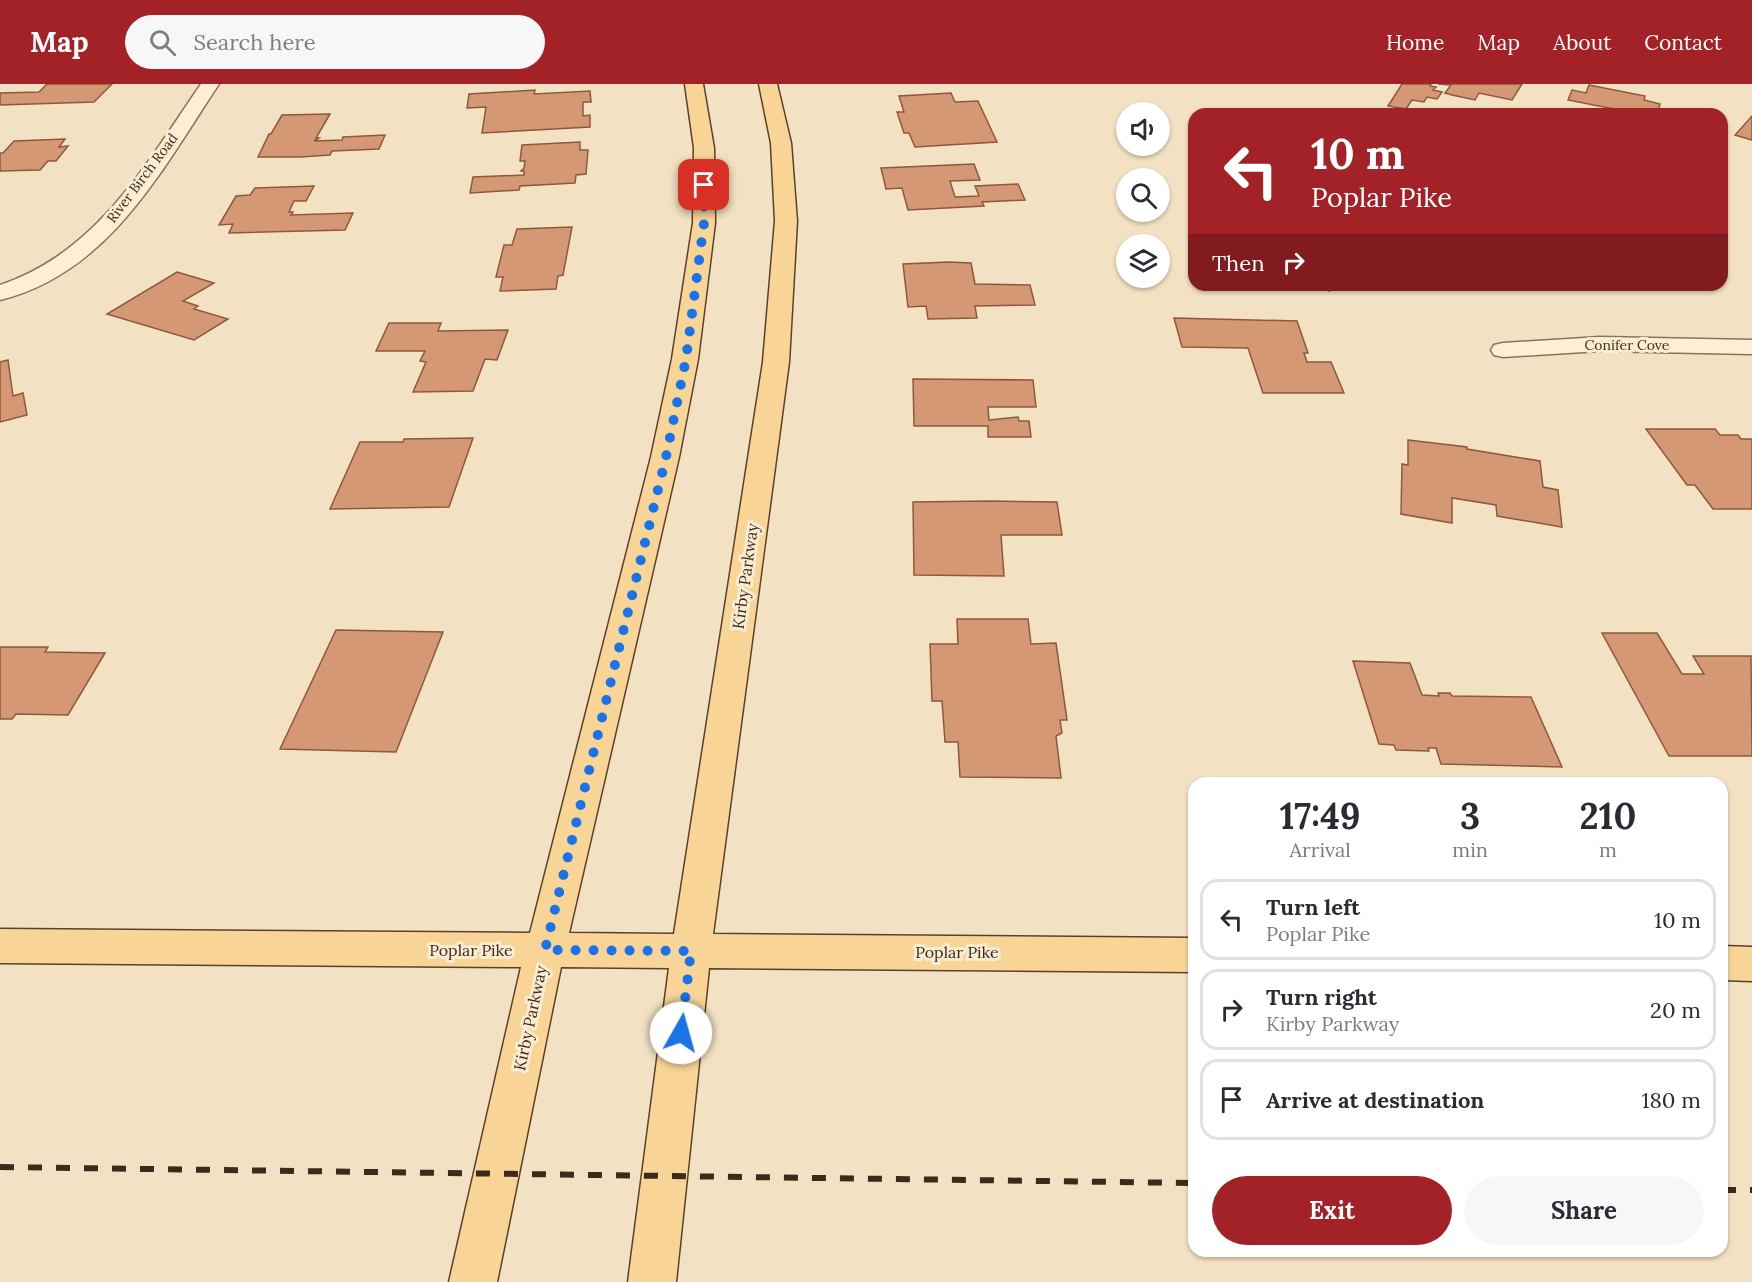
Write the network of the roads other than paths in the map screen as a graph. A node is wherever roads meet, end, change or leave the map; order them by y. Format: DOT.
graph roads {
  1 [pos="210,84"];
  2 [pos="694,84"];
  3 [pos="768,84"];
  4 [pos="0,293"];
  5 [pos="1752,347"];
  6 [pos="1503,350"];
  7 [pos="0,946"];
  8 [pos="545,950"];
  9 [pos="691,951"];
  10 [pos="1188,955"];
  11 [pos="1728,963"];
  12 [pos="1752,964"];
  13 [pos="473,1282"];
  14 [pos="652,1282"];
  1 -- 4 [label="street, River Birch Road"];
  2 -- 8 [label="main road, Kirby Parkway"];
  3 -- 9 [label="main road, Kirby Parkway"];
  5 -- 6 [label="street, Conifer Cove"];
  7 -- 8 [label="main road, Poplar Pike"];
  8 -- 9 [label="main road, Poplar Pike"];
  8 -- 13 [label="main road, Kirby Parkway"];
  9 -- 10 [label="main road, Poplar Pike"];
  9 -- 14 [label="main road, Kirby Parkway"];
  11 -- 12 [label="main road"];
}
